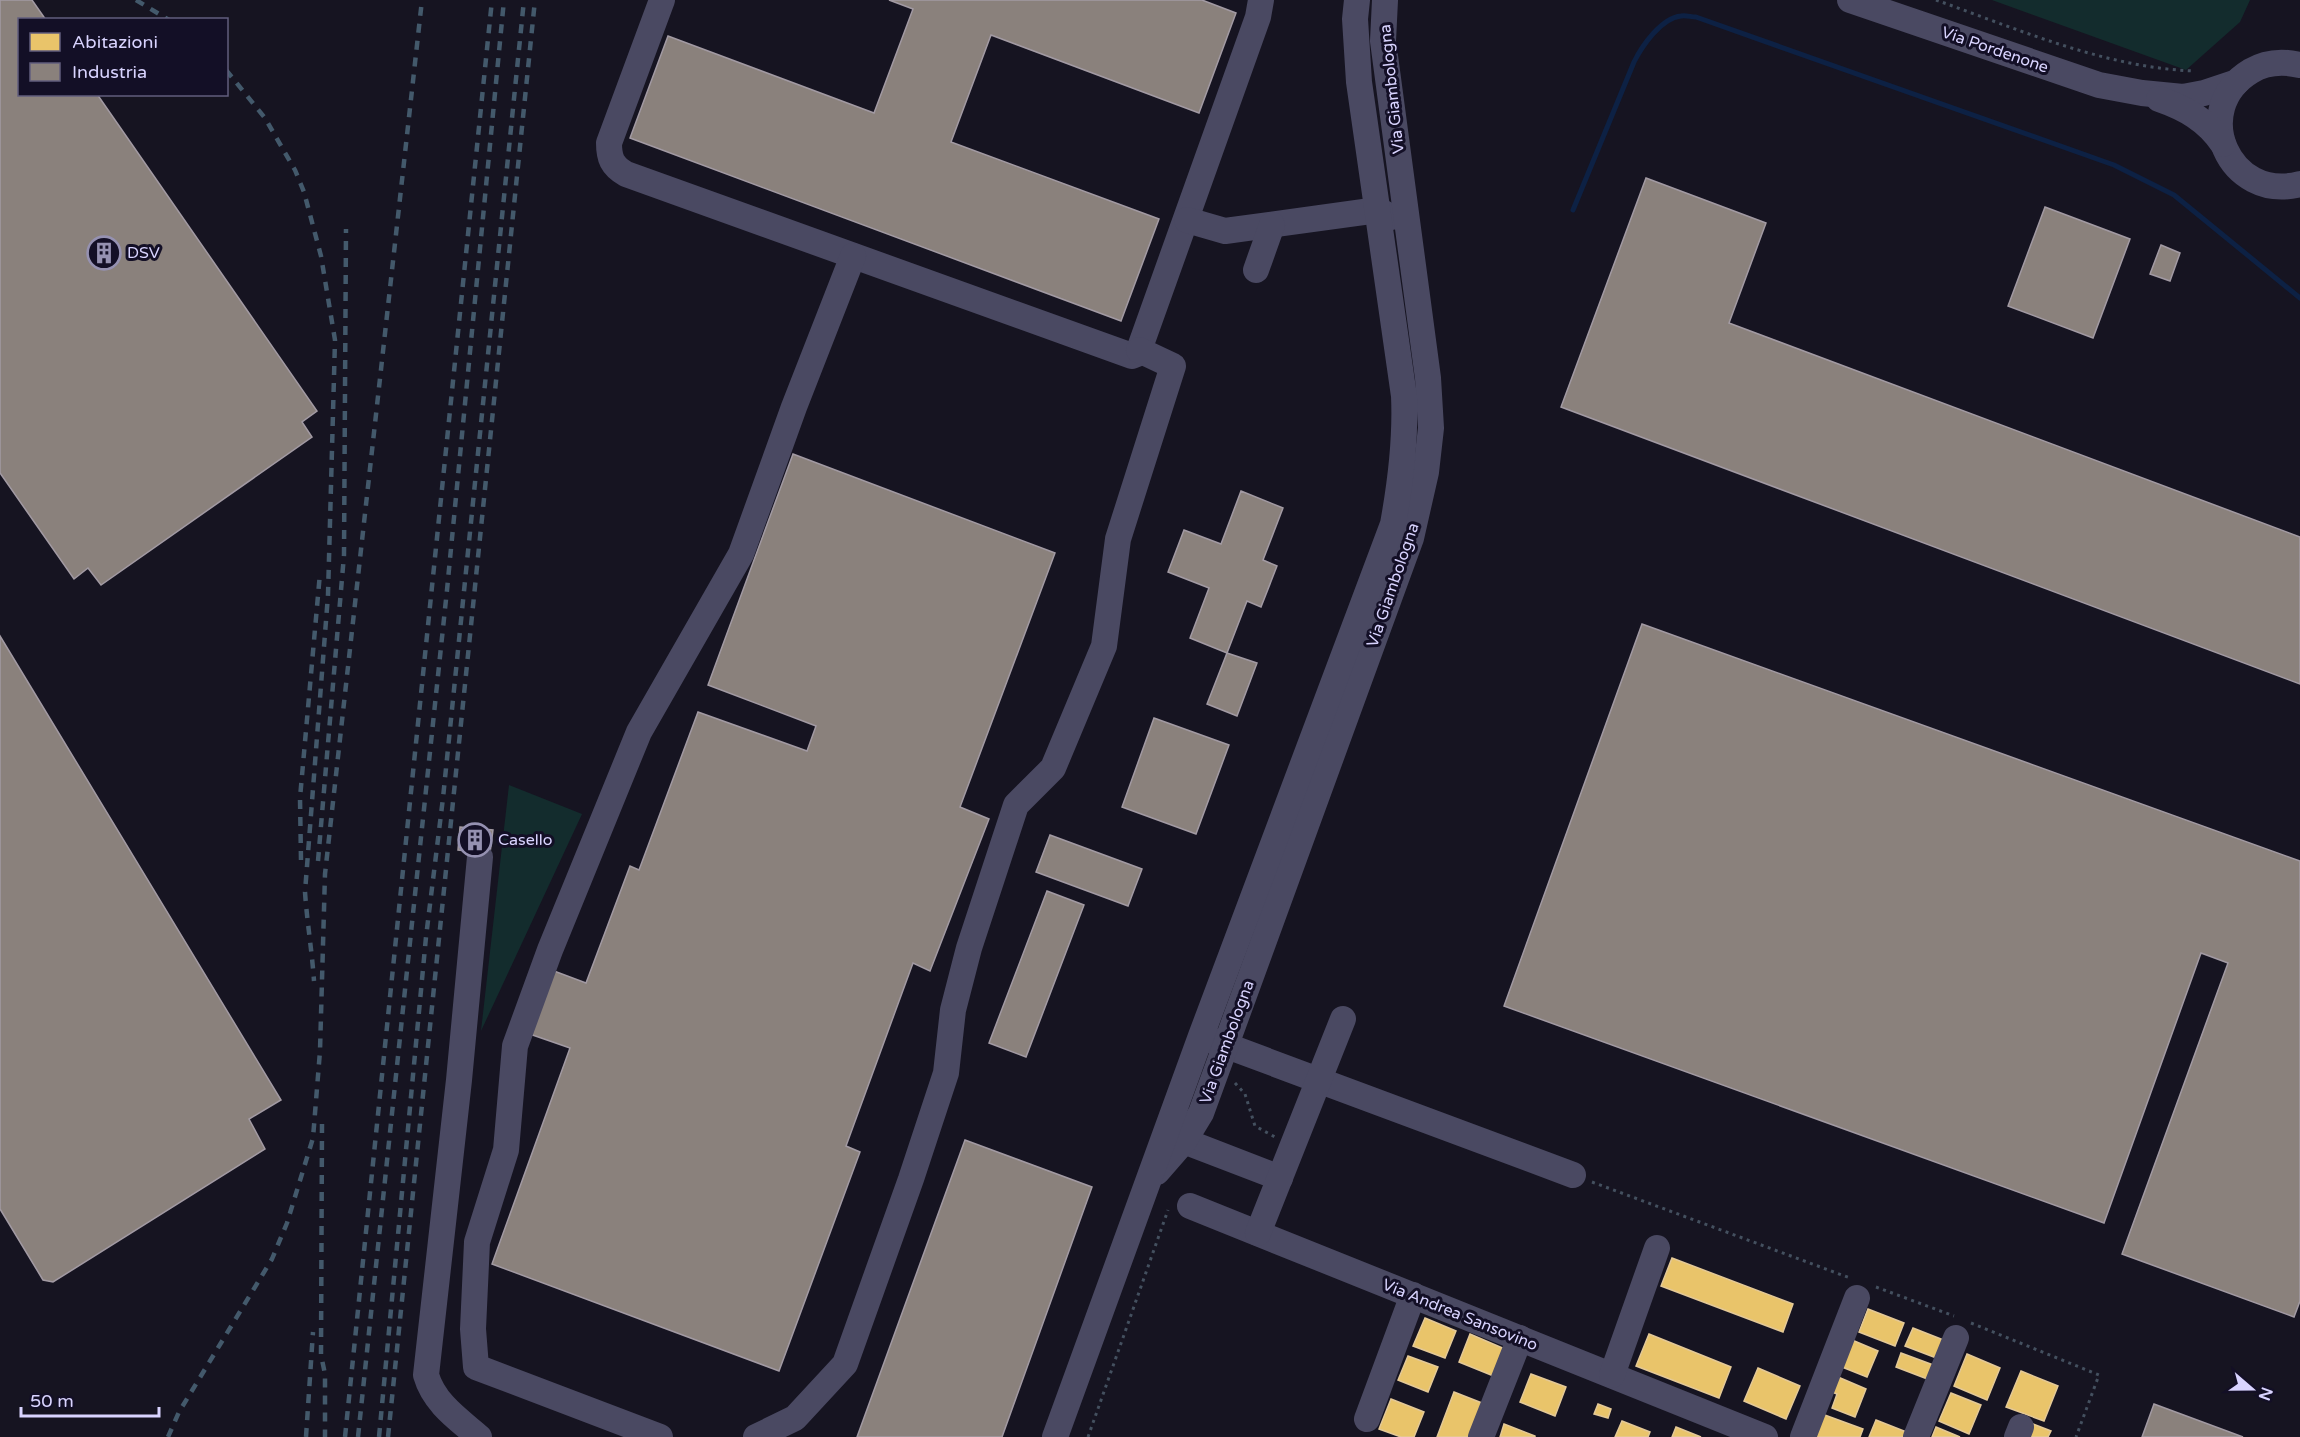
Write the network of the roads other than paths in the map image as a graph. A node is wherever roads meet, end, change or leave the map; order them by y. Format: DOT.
graph roads {
  1 [pos="662,0"];
  2 [pos="1261,0"];
  3 [pos="1357,0"];
  4 [pos="1385,0"];
  5 [pos="1850,0"];
  6 [pos="2300,65"];
  7 [pos="2237,82"];
  8 [pos="2142,93"];
  9 [pos="2223,144"];
  10 [pos="2294,190"];
  11 [pos="1378,210"];
  12 [pos="1187,220"];
  13 [pos="1272,225"];
  14 [pos="1408,226"];
  15 [pos="853,256"];
  16 [pos="1256,270"];
  17 [pos="1139,350"];
  18 [pos="1320,719"];
  19 [pos="480,857"];
  20 [pos="1274,892"];
  21 [pos="1342,1019"];
  22 [pos="1218,1043"];
  23 [pos="1319,1080"];
  24 [pos="1184,1141"];
  25 [pos="1573,1175"];
  26 [pos="1280,1178"];
  27 [pos="1147,1184"];
  28 [pos="1190,1206"];
  29 [pos="1258,1233"];
  30 [pos="1657,1248"];
  31 [pos="1861,1288"];
  32 [pos="1413,1295"];
  33 [pos="1520,1338"];
  34 [pos="1956,1338"];
  35 [pos="1612,1375"];
  36 [pos="1367,1419"];
  37 [pos="1728,1430"];
  38 [pos="479,1437"];
  39 [pos="660,1437"];
  40 [pos="756,1437"];
  41 [pos="1055,1437"];
  42 [pos="1480,1437"];
  43 [pos="1765,1437"];
  44 [pos="1803,1437"];
  45 [pos="1916,1437"];
  1 -- 15 [label="street"];
  2 -- 12 [label="street"];
  3 -- 11 [label="street, Via Giambologna"];
  4 -- 14 [label="street, Via Giambologna"];
  5 -- 8 [label="street, Via Pordenone"];
  6 -- 7 [label="street, Via Pordenone"];
  7 -- 8 [label="street, Via Pordenone"];
  7 -- 9 [label="street, Via Pordenone"];
  8 -- 9 [label="street, Via Pordenone"];
  9 -- 10 [label="street, Via Pordenone"];
  11 -- 13 [label="street"];
  11 -- 14 [label="street"];
  11 -- 18 [label="street, Via Giambologna"];
  12 -- 13 [label="street"];
  12 -- 17 [label="street"];
  13 -- 16 [label="street"];
  14 -- 20 [label="street, Via Giambologna"];
  15 -- 17 [label="street"];
  15 -- 39 [label="street"];
  17 -- 40 [label="street"];
  18 -- 20 [label="street, Via Giambologna"];
  18 -- 27 [label="street, Via Giambologna"];
  19 -- 38 [label="street"];
  20 -- 22 [label="street, Via Giambologna"];
  21 -- 23 [label="street"];
  22 -- 23 [label="street"];
  22 -- 24 [label="street, Via Giambologna"];
  23 -- 25 [label="street"];
  23 -- 26 [label="street"];
  24 -- 26 [label="street"];
  24 -- 27 [label="street, Via Giambologna"];
  26 -- 29 [label="street"];
  27 -- 41 [label="street, Via Giambologna"];
  28 -- 29 [label="street, Via Andrea Sansovino"];
  29 -- 32 [label="street, Via Andrea Sansovino"];
  30 -- 35 [label="street"];
  31 -- 44 [label="street"];
  32 -- 33 [label="street, Via Andrea Sansovino"];
  32 -- 36 [label="street"];
  33 -- 35 [label="street, Via Andrea Sansovino"];
  33 -- 42 [label="street"];
  34 -- 45 [label="street"];
  35 -- 37 [label="street, Via Andrea Sansovino"];
  37 -- 43 [label="street, Via Andrea Sansovino"];
}
